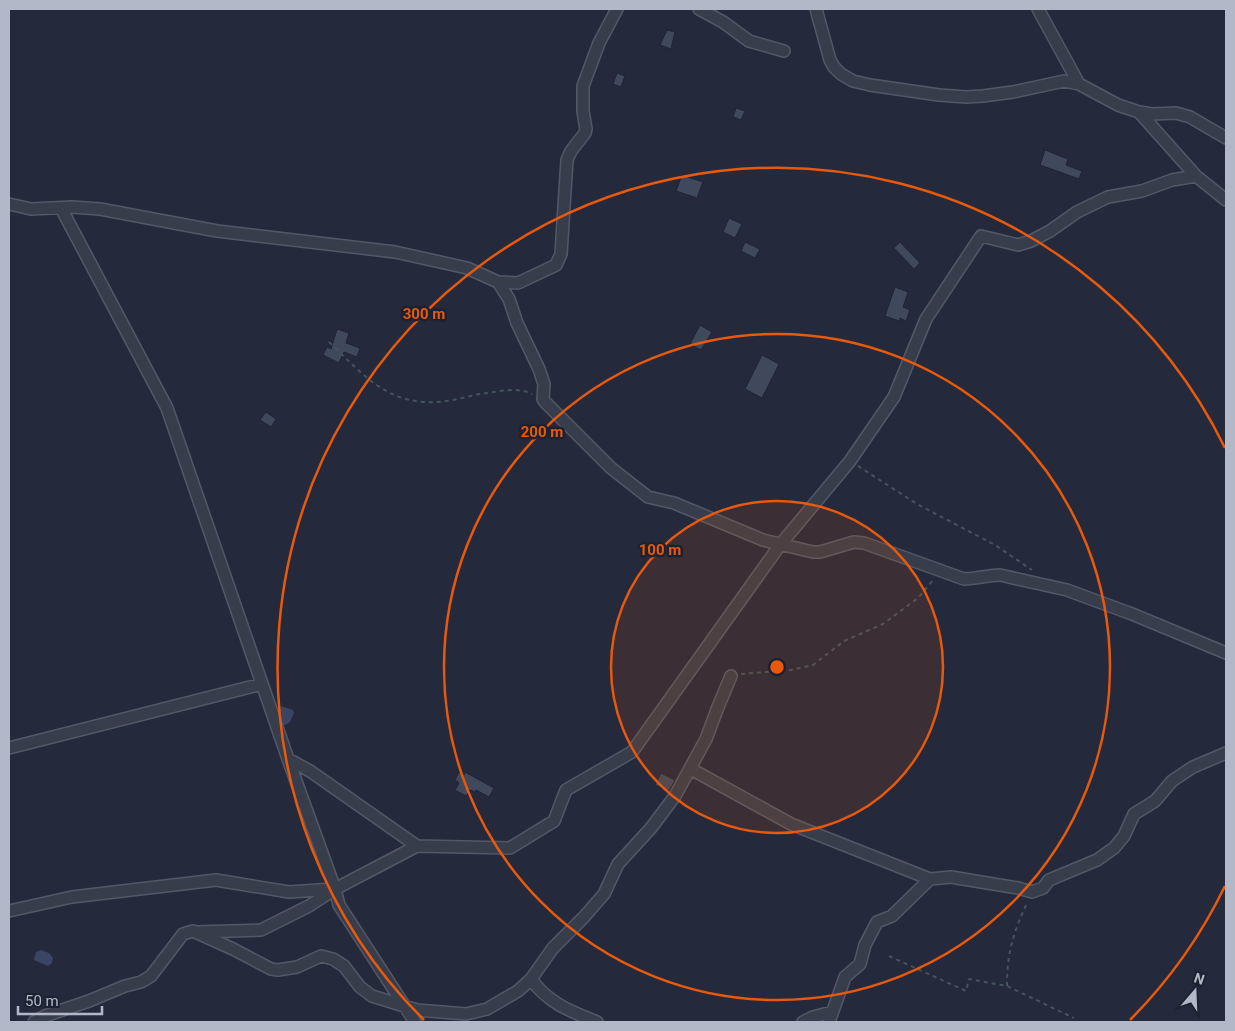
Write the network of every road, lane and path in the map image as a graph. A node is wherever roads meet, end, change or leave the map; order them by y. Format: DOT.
graph roads {
  1 [pos="617,9"];
  2 [pos="699,9"];
  3 [pos="816,9"];
  4 [pos="1038,9"];
  5 [pos="784,51"];
  6 [pos="1079,84"];
  7 [pos="1139,112"];
  8 [pos="1226,138"];
  9 [pos="1196,176"];
  10 [pos="1226,200"];
  11 [pos="9,204"];
  12 [pos="61,208"];
  13 [pos="498,282"];
  14 [pos="329,342"];
  15 [pos="543,399"];
  16 [pos="850,461"];
  17 [pos="780,545"];
  18 [pos="940,571"];
  19 [pos="1036,572"];
  20 [pos="1226,653"];
  21 [pos="731,676"];
  22 [pos="262,684"];
  23 [pos="9,748"];
  24 [pos="1226,753"];
  25 [pos="288,759"];
  26 [pos="690,769"];
  27 [pos="416,846"];
  28 [pos="930,878"];
  29 [pos="335,889"];
  30 [pos="1032,892"];
  31 [pos="9,911"];
  32 [pos="197,932"];
  33 [pos="889,956"];
  34 [pos="530,980"];
  35 [pos="1007,986"];
  36 [pos="405,1006"];
  37 [pos="831,1017"];
  38 [pos="1074,1018"];
  39 [pos="34,1022"];
  40 [pos="415,1022"];
  41 [pos="597,1022"];
  42 [pos="803,1022"];
  1 -- 13 [label="street"];
  2 -- 5 [label="street"];
  3 -- 6 [label="street"];
  4 -- 6 [label="street"];
  6 -- 7 [label="street"];
  7 -- 8 [label="street"];
  7 -- 9 [label="street"];
  9 -- 10 [label="street"];
  9 -- 16 [label="street"];
  11 -- 12 [label="street"];
  12 -- 13 [label="street"];
  12 -- 22 [label="street"];
  13 -- 15 [label="street"];
  14 -- 15 [label="path"];
  15 -- 17 [label="street"];
  16 -- 17 [label="street"];
  16 -- 19 [label="path"];
  17 -- 18 [label="street"];
  17 -- 27 [label="street"];
  18 -- 20 [label="street"];
  18 -- 21 [label="path"];
  21 -- 26 [label="street"];
  22 -- 23 [label="street"];
  22 -- 25 [label="street"];
  24 -- 30 [label="street"];
  25 -- 27 [label="street"];
  25 -- 29 [label="street"];
  26 -- 28 [label="street"];
  26 -- 34 [label="street"];
  27 -- 29 [label="street"];
  28 -- 30 [label="street"];
  28 -- 37 [label="street"];
  29 -- 31 [label="street"];
  29 -- 32 [label="street"];
  29 -- 36 [label="street"];
  30 -- 35 [label="path"];
  32 -- 36 [label="street"];
  32 -- 39 [label="street"];
  33 -- 35 [label="path"];
  34 -- 36 [label="street"];
  34 -- 41 [label="street"];
  35 -- 38 [label="path"];
  36 -- 40 [label="street"];
  37 -- 42 [label="street"];
}
